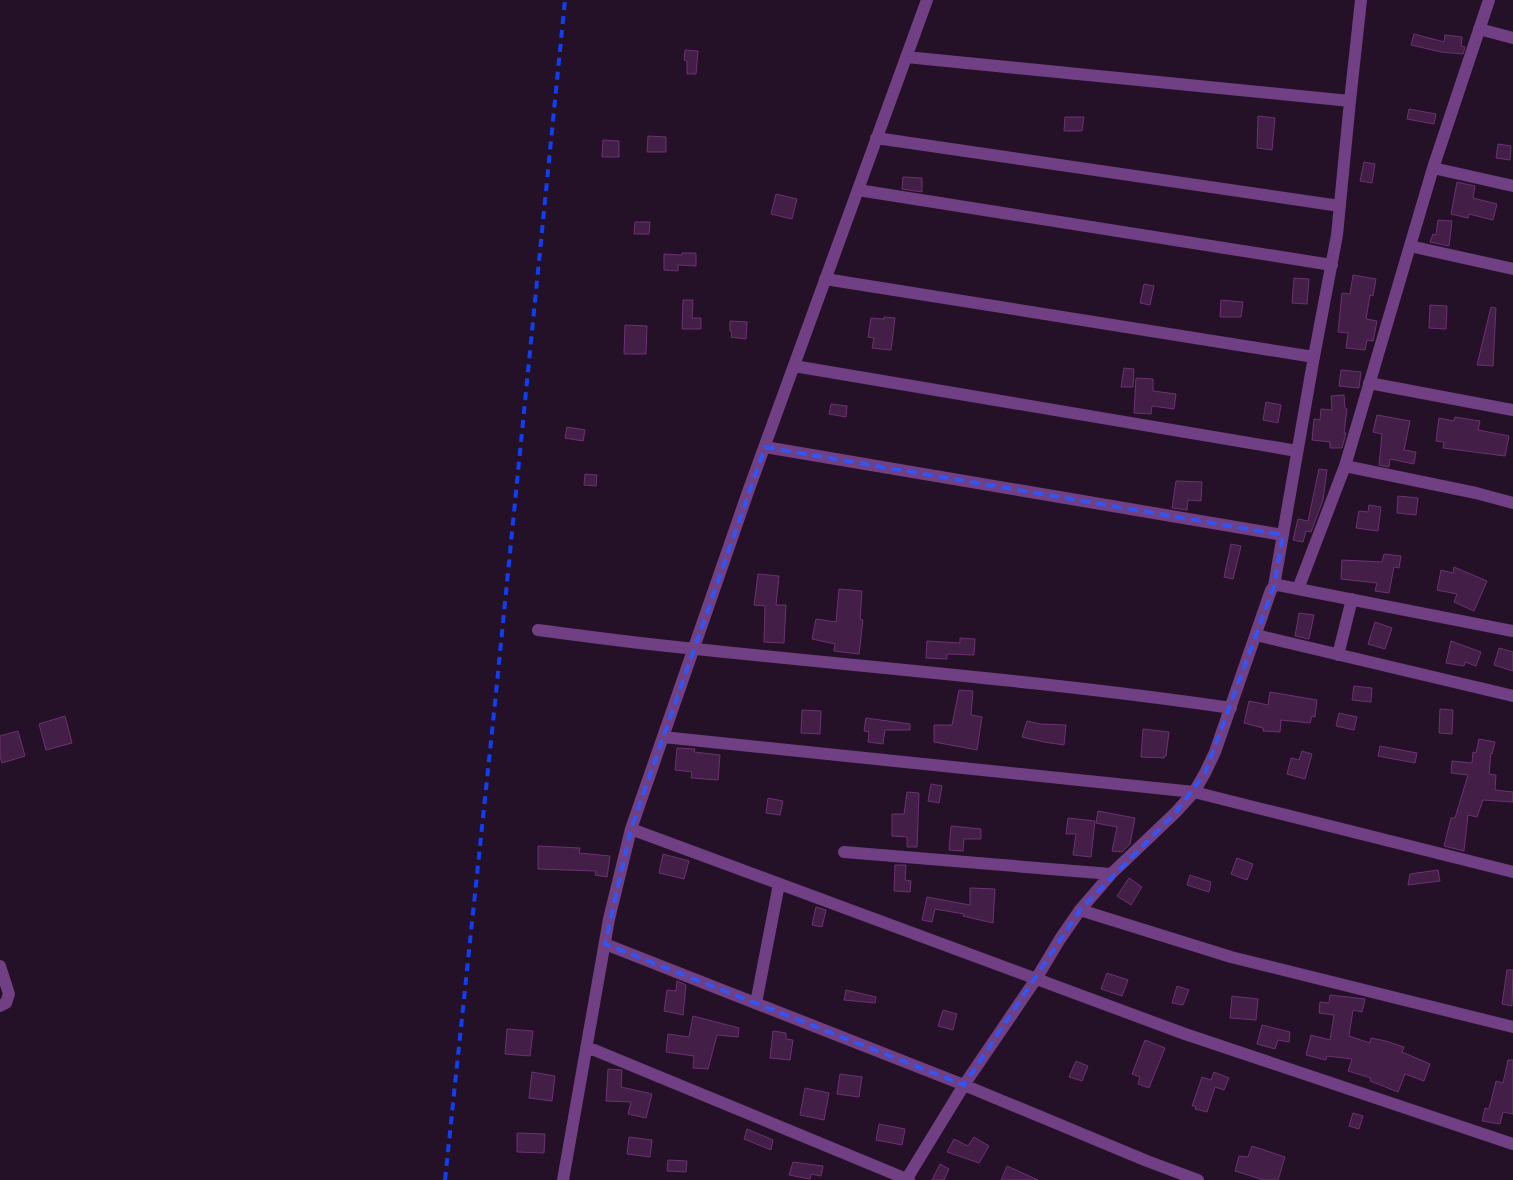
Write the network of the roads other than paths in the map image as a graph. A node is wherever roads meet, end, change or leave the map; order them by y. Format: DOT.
graph roads {
  1 [pos="927,0"];
  2 [pos="1361,0"];
  3 [pos="1489,0"];
  4 [pos="1479,29"];
  5 [pos="1513,38"];
  6 [pos="906,57"];
  7 [pos="1350,101"];
  8 [pos="876,138"];
  9 [pos="1434,168"];
  10 [pos="1513,186"];
  11 [pos="858,190"];
  12 [pos="1340,206"];
  13 [pos="1410,246"];
  14 [pos="1332,265"];
  15 [pos="1513,269"];
  16 [pos="825,279"];
  17 [pos="1314,357"];
  18 [pos="794,366"];
  19 [pos="1370,383"];
  20 [pos="1513,410"];
  21 [pos="765,446"];
  22 [pos="1297,452"];
  23 [pos="1345,466"];
  24 [pos="1513,503"];
  25 [pos="1283,535"];
  26 [pos="1274,586"];
  27 [pos="1298,589"];
  28 [pos="1352,600"];
  29 [pos="538,630"];
  30 [pos="1513,631"];
  31 [pos="1256,635"];
  32 [pos="693,649"];
  33 [pos="1338,655"];
  34 [pos="1513,696"];
  35 [pos="1231,708"];
  36 [pos="663,737"];
  37 [pos="1194,792"];
  38 [pos="631,829"];
  39 [pos="844,852"];
  40 [pos="1513,872"];
  41 [pos="1111,874"];
  42 [pos="779,884"];
  43 [pos="1080,910"];
  44 [pos="604,944"];
  45 [pos="0,966"];
  46 [pos="1036,979"];
  47 [pos="756,1003"];
  48 [pos="0,1006"];
  49 [pos="1513,1027"];
  50 [pos="586,1047"];
  51 [pos="964,1085"];
  52 [pos="1513,1144"];
  53 [pos="563,1180"];
  54 [pos="907,1180"];
  55 [pos="1198,1180"];
  1 -- 6 [label="street"];
  2 -- 7 [label="street"];
  3 -- 4 [label="street"];
  4 -- 5 [label="street"];
  4 -- 9 [label="street"];
  6 -- 7 [label="street"];
  6 -- 8 [label="street"];
  7 -- 12 [label="street"];
  8 -- 11 [label="street"];
  8 -- 12 [label="street"];
  9 -- 10 [label="street"];
  9 -- 13 [label="street"];
  11 -- 14 [label="street"];
  11 -- 16 [label="street"];
  12 -- 14 [label="street"];
  13 -- 15 [label="street"];
  13 -- 19 [label="street"];
  14 -- 17 [label="street"];
  16 -- 17 [label="street"];
  16 -- 18 [label="street"];
  17 -- 22 [label="street"];
  18 -- 21 [label="street"];
  18 -- 22 [label="street"];
  19 -- 20 [label="street"];
  19 -- 23 [label="street"];
  21 -- 25 [label="street"];
  21 -- 32 [label="street"];
  22 -- 25 [label="street"];
  23 -- 24 [label="street"];
  23 -- 27 [label="street"];
  25 -- 26 [label="street"];
  26 -- 27 [label="street"];
  26 -- 31 [label="street"];
  27 -- 28 [label="street"];
  28 -- 30 [label="street"];
  28 -- 33 [label="street"];
  29 -- 32 [label="street"];
  31 -- 33 [label="street"];
  31 -- 35 [label="street"];
  32 -- 35 [label="street"];
  32 -- 36 [label="street"];
  33 -- 34 [label="street"];
  35 -- 37 [label="street"];
  36 -- 37 [label="street"];
  36 -- 38 [label="street"];
  37 -- 40 [label="street"];
  37 -- 41 [label="street"];
  38 -- 42 [label="street"];
  38 -- 44 [label="street"];
  39 -- 41 [label="street"];
  41 -- 43 [label="street"];
  42 -- 46 [label="street"];
  42 -- 47 [label="street"];
  43 -- 46 [label="street"];
  43 -- 49 [label="street"];
  44 -- 47 [label="street"];
  44 -- 50 [label="street"];
  45 -- 48 [label="street"];
  46 -- 51 [label="street"];
  46 -- 52 [label="street"];
  47 -- 51 [label="street"];
  50 -- 53 [label="street"];
  50 -- 54 [label="street"];
  51 -- 54 [label="street"];
  51 -- 55 [label="street"];
}
